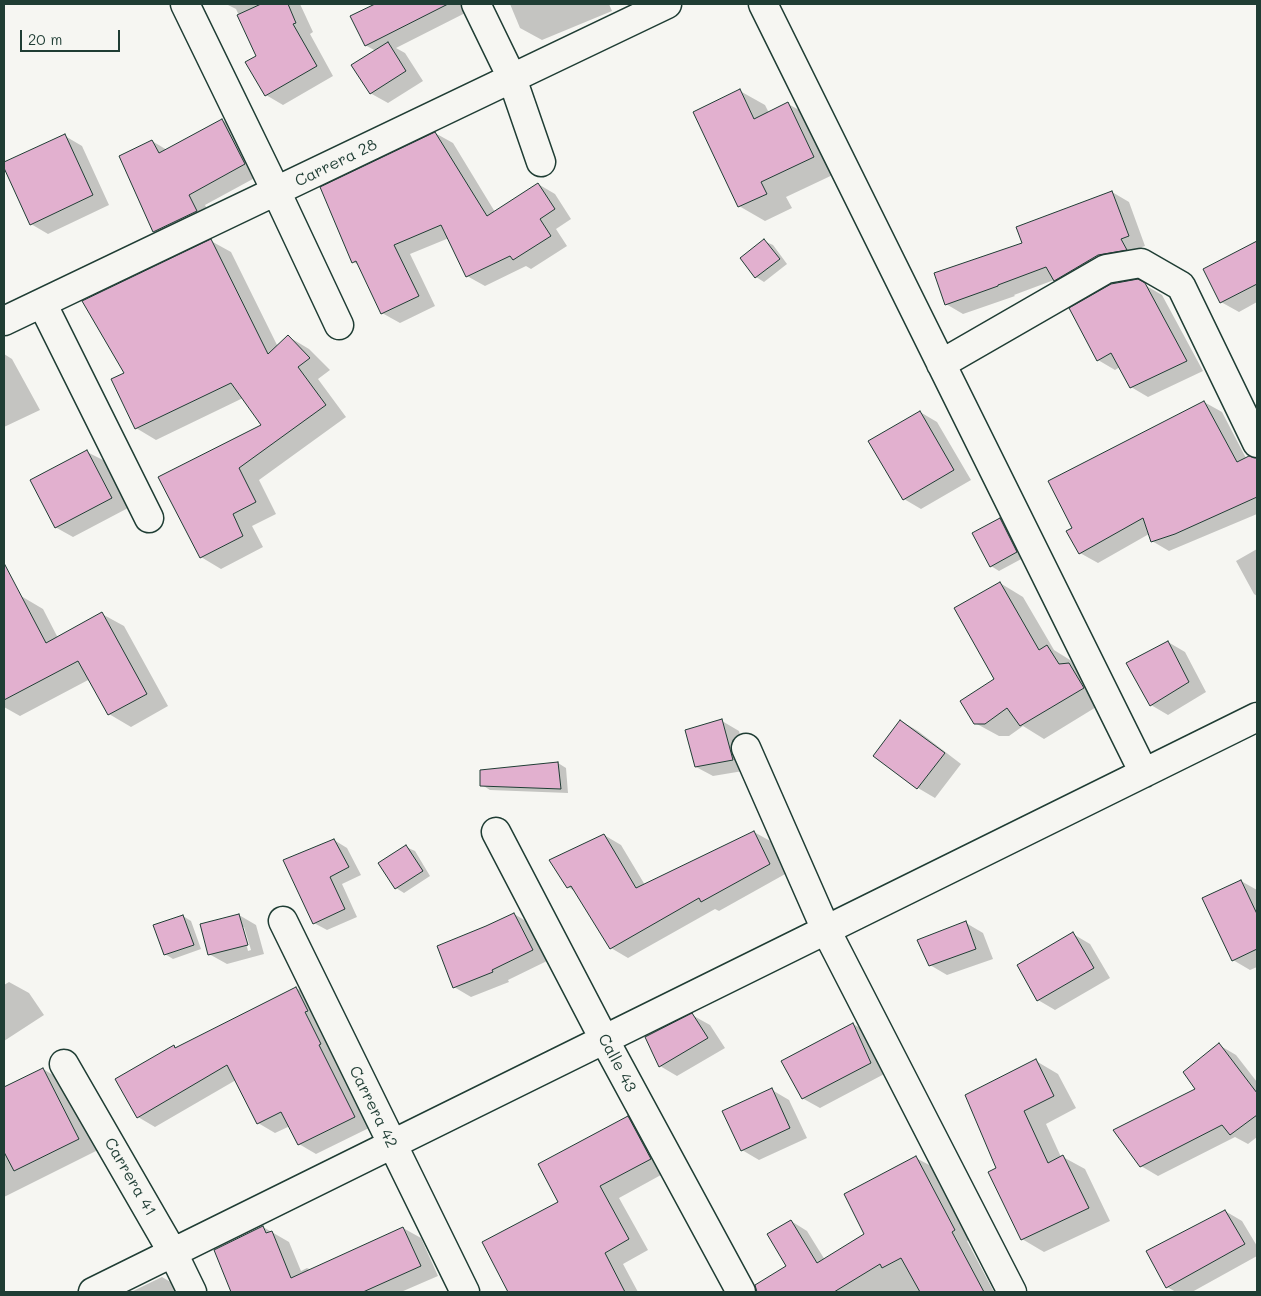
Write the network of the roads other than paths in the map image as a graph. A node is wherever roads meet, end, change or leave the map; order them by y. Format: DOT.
graph roads {
  1 [pos="184,4"];
  2 [pos="476,4"];
  3 [pos="667,4"];
  4 [pos="763,4"];
  5 [pos="512,78"];
  6 [pos="541,162"];
  7 [pos="276,191"];
  8 [pos="42,303"];
  9 [pos="4,321"];
  10 [pos="339,325"];
  11 [pos="941,364"];
  12 [pos="1257,443"];
  13 [pos="149,518"];
  14 [pos="1257,717"];
  15 [pos="746,748"];
  16 [pos="1144,773"];
  17 [pos="496,832"];
  18 [pos="283,921"];
  19 [pos="826,930"];
  20 [pos="604,1039"];
  21 [pos="64,1064"];
  22 [pos="392,1144"];
  23 [pos="173,1253"];
  24 [pos="93,1292"];
  25 [pos="192,1292"];
  26 [pos="465,1292"];
  27 [pos="741,1292"];
  28 [pos="1012,1292"];
  1 -- 7 [label="street"];
  2 -- 5 [label="street"];
  3 -- 5 [label="street, Carrera 28"];
  4 -- 11 [label="street"];
  5 -- 6 [label="street"];
  5 -- 7 [label="street, Carrera 28"];
  7 -- 8 [label="street, Carrera 28"];
  7 -- 10 [label="street"];
  8 -- 9 [label="street, Carrera 28"];
  8 -- 13 [label="street"];
  11 -- 12 [label="street"];
  11 -- 16 [label="street"];
  14 -- 16 [label="street"];
  15 -- 19 [label="street"];
  16 -- 19 [label="street"];
  17 -- 20 [label="street, Calle 43"];
  18 -- 22 [label="street, Carrera 42"];
  19 -- 20 [label="street"];
  19 -- 28 [label="street"];
  20 -- 22 [label="street"];
  20 -- 27 [label="street, Calle 43"];
  21 -- 23 [label="street, Carrera 41"];
  22 -- 23 [label="street"];
  22 -- 26 [label="street, Carrera 42"];
  23 -- 24 [label="street"];
  23 -- 25 [label="street, Carrera 41"];
}
